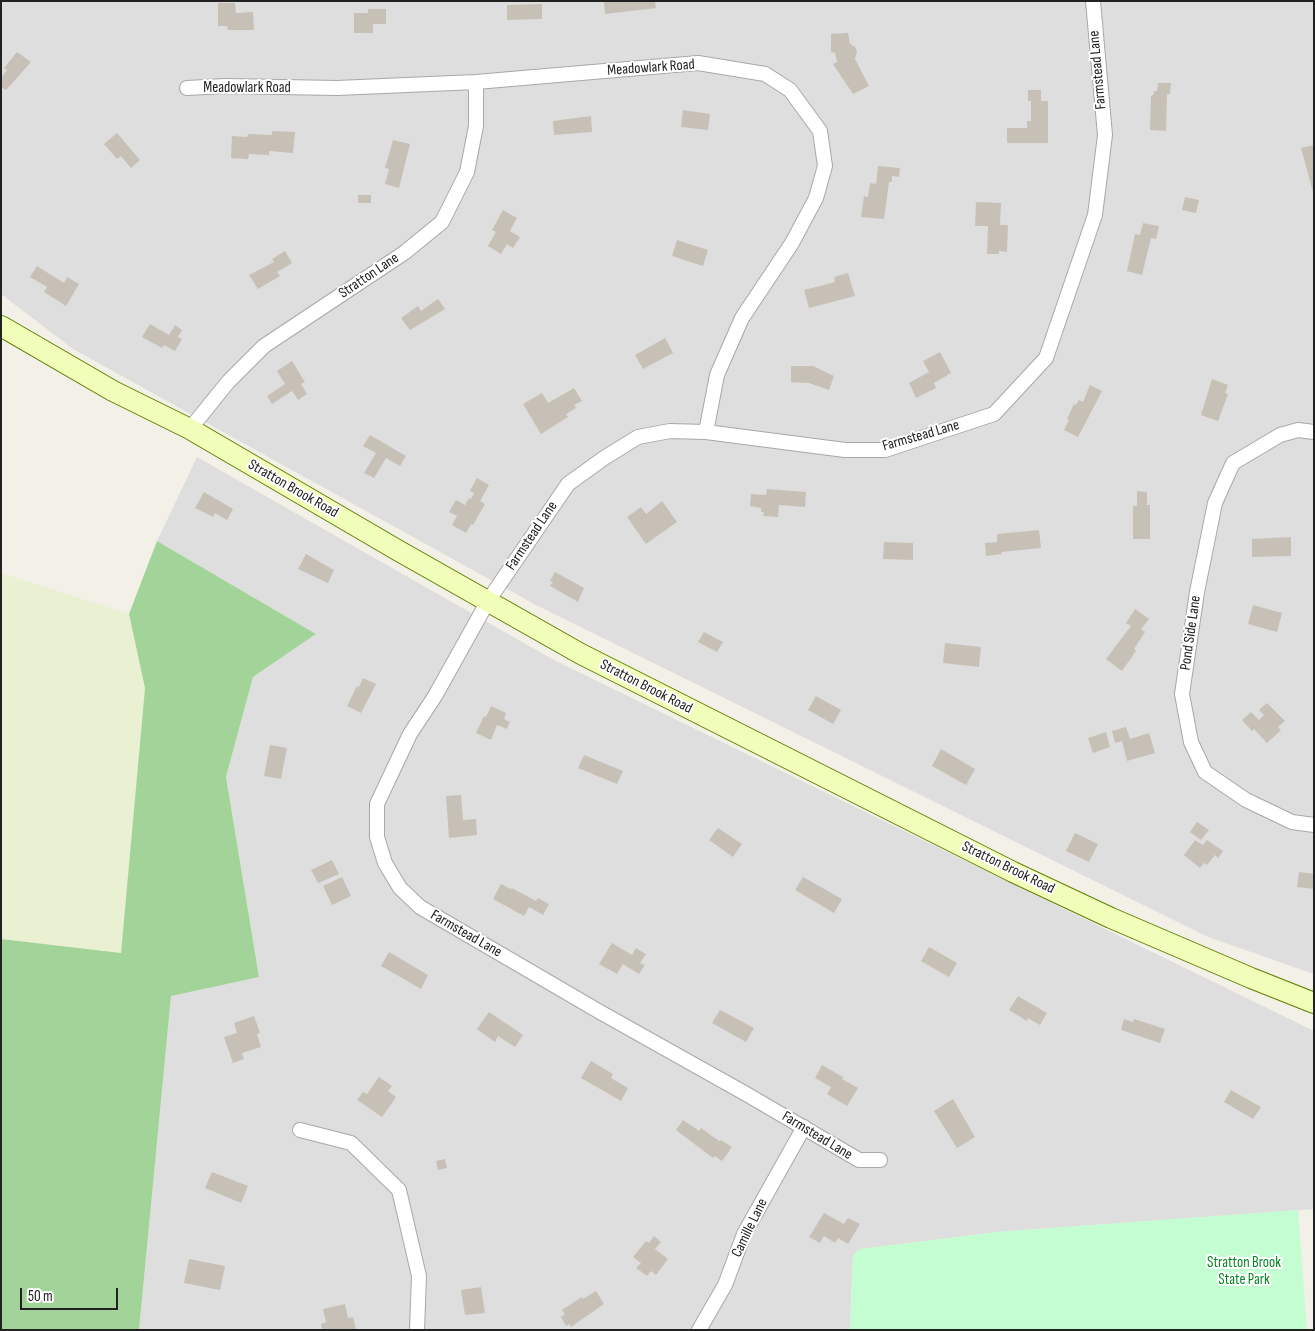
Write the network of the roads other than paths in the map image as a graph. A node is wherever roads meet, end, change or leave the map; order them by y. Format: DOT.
graph roads {
  1 [pos="1092,1"];
  2 [pos="476,82"];
  3 [pos="188,88"];
  4 [pos="1,326"];
  5 [pos="190,429"];
  6 [pos="706,432"];
  7 [pos="1314,432"];
  8 [pos="488,601"];
  9 [pos="1314,825"];
  10 [pos="1314,1003"];
  11 [pos="804,1127"];
  12 [pos="300,1130"];
  13 [pos="880,1160"];
  14 [pos="417,1330"];
  15 [pos="699,1330"];
  1 -- 6 [label="street, Farmstead Lane"];
  2 -- 3 [label="street, Meadowlark Road"];
  2 -- 5 [label="street, Stratton Lane"];
  2 -- 6 [label="street, Meadowlark Road"];
  4 -- 5 [label="street, Stratton Brook Road"];
  5 -- 8 [label="street, Stratton Brook Road"];
  6 -- 8 [label="street, Farmstead Lane"];
  7 -- 9 [label="street, Pond Side Lane"];
  8 -- 10 [label="street, Stratton Brook Road"];
  8 -- 11 [label="street, Farmstead Lane"];
  11 -- 13 [label="street, Farmstead Lane"];
  11 -- 15 [label="street, Camille Lane"];
  12 -- 14 [label="street"];
}
